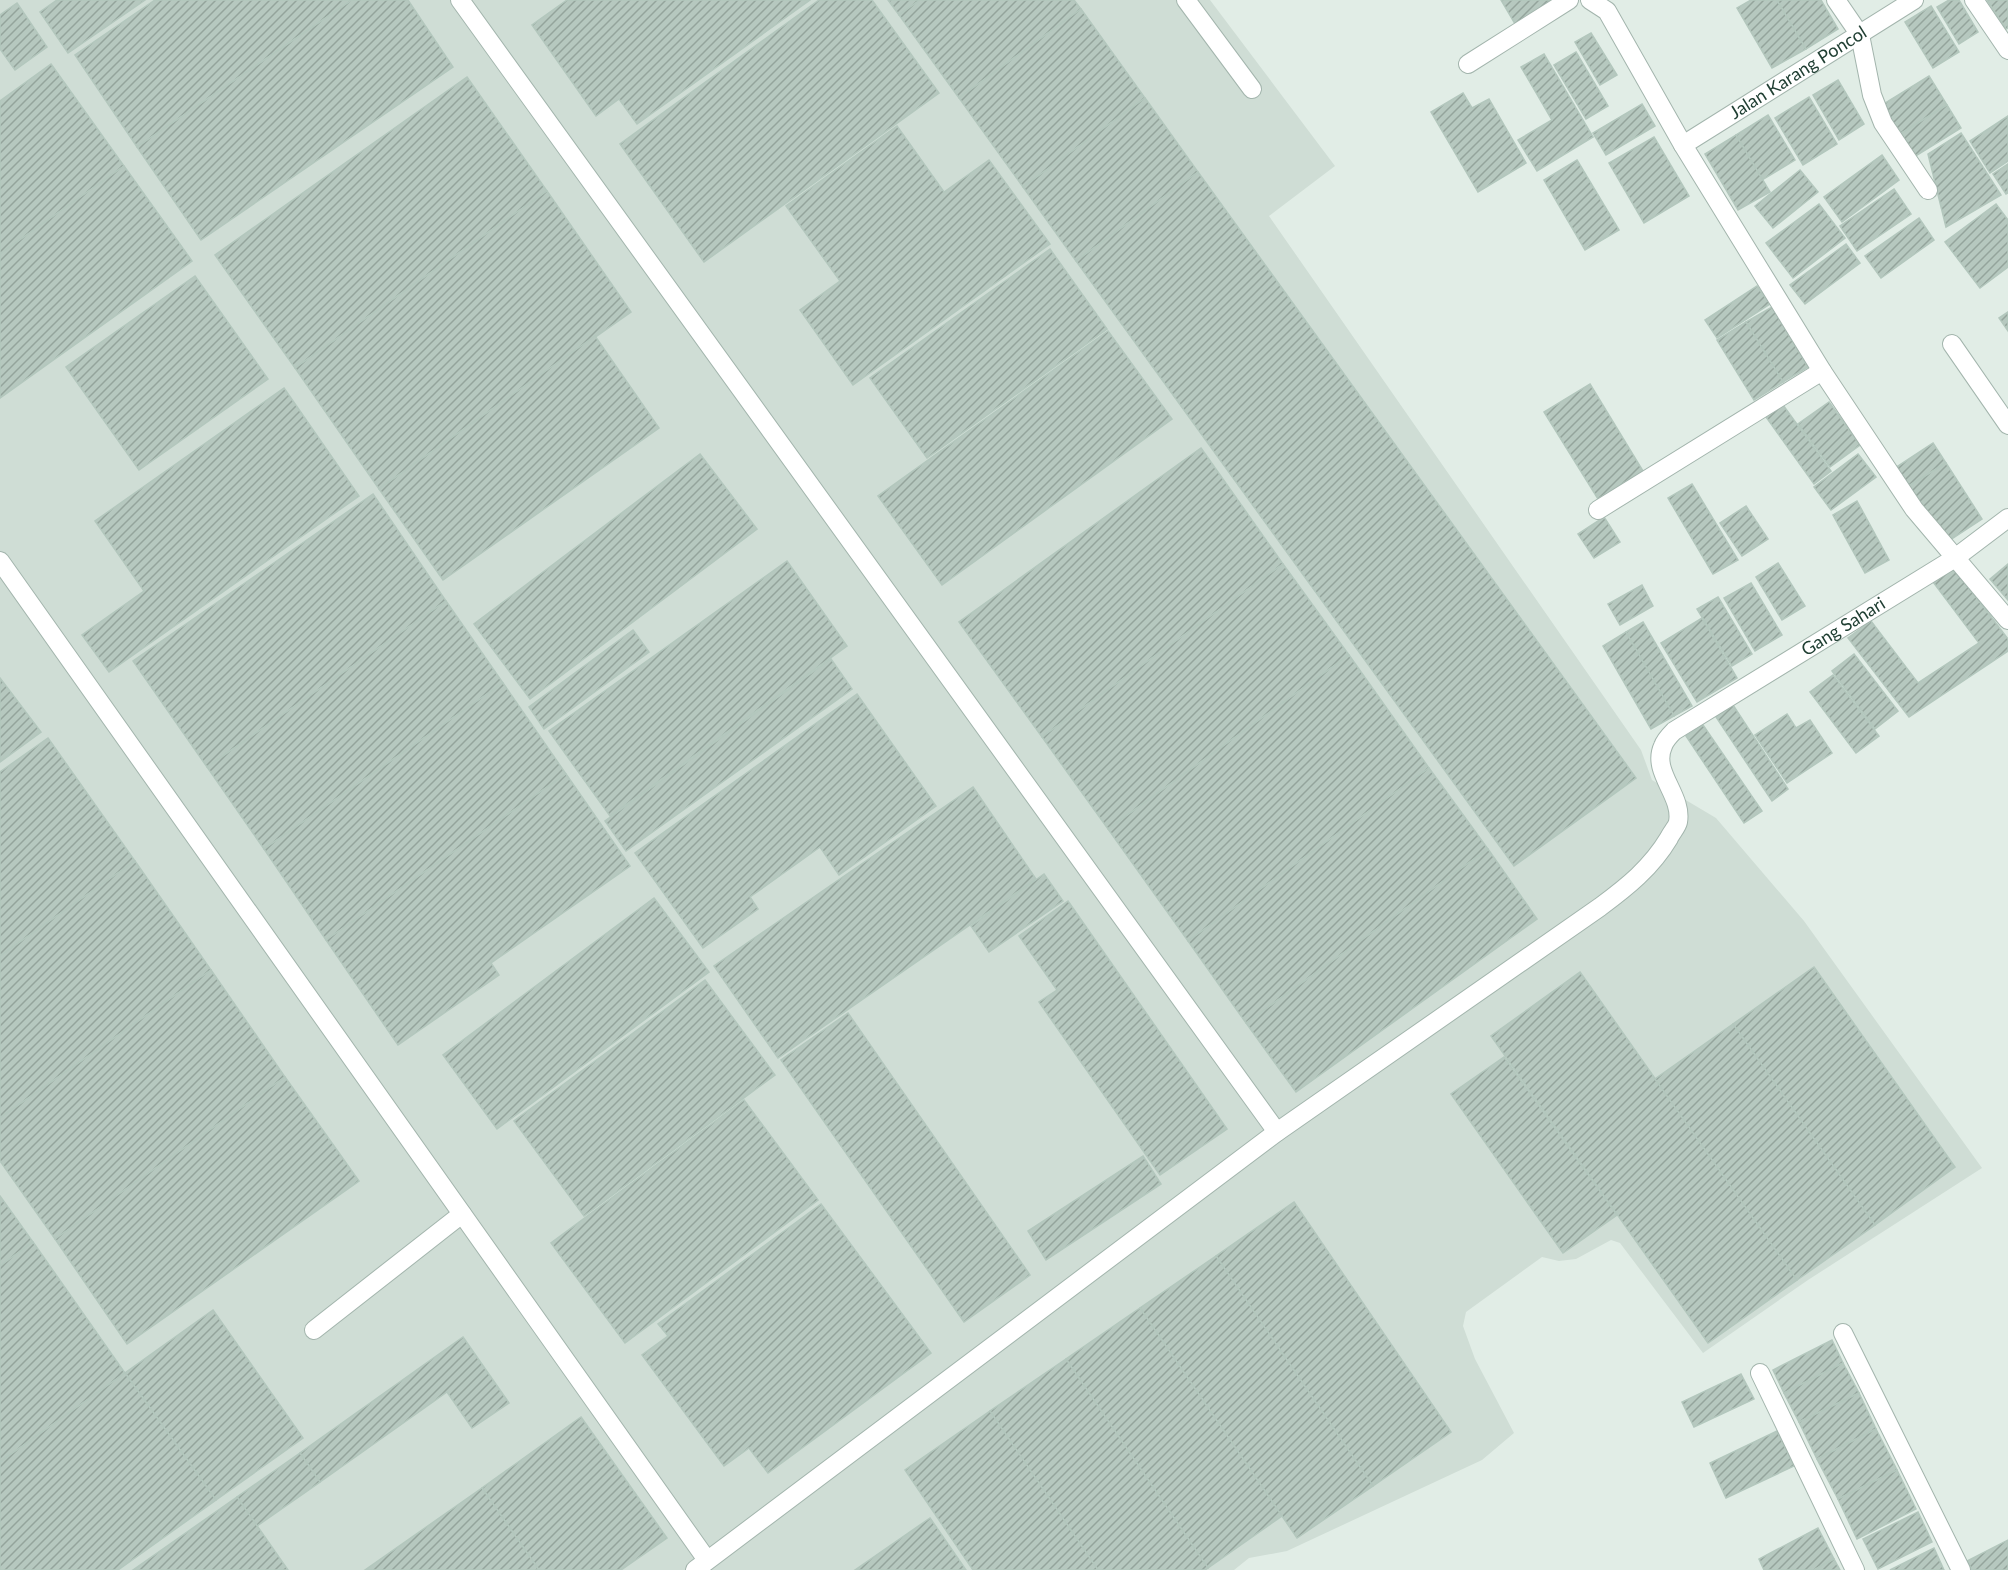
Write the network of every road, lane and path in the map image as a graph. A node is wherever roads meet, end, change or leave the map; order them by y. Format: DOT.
graph roads {
  1 [pos="460,0"];
  2 [pos="1186,0"];
  3 [pos="1569,0"];
  4 [pos="1590,0"];
  5 [pos="1836,0"];
  6 [pos="1914,0"];
  7 [pos="1974,0"];
  8 [pos="1860,35"];
  9 [pos="2008,50"];
  10 [pos="1468,64"];
  11 [pos="1252,89"];
  12 [pos="1683,145"];
  13 [pos="1928,190"];
  14 [pos="1952,344"];
  15 [pos="1822,371"];
  16 [pos="2008,425"];
  17 [pos="1598,510"];
  18 [pos="2008,518"];
  19 [pos="1955,558"];
  20 [pos="0,561"];
  21 [pos="2008,620"];
  22 [pos="1277,1132"];
  23 [pos="462,1214"];
  24 [pos="314,1330"];
  25 [pos="1843,1333"];
  26 [pos="1760,1373"];
  27 [pos="701,1565"];
  28 [pos="1855,1570"];
  29 [pos="1960,1570"];
  1 -- 22 [label="street"];
  2 -- 11 [label="street"];
  3 -- 10 [label="street"];
  4 -- 12 [label="street"];
  5 -- 8 [label="street"];
  6 -- 8 [label="street, Jalan Karang Poncol"];
  7 -- 9 [label="street"];
  8 -- 12 [label="street, Jalan Karang Poncol"];
  8 -- 13 [label="street"];
  12 -- 15 [label="street"];
  14 -- 16 [label="street"];
  15 -- 17 [label="street"];
  15 -- 19 [label="street"];
  18 -- 19 [label="street, Gang Sahari"];
  19 -- 21 [label="street"];
  19 -- 22 [label="street, Gang Sahari"];
  20 -- 23 [label="street"];
  22 -- 27 [label="street"];
  23 -- 24 [label="street"];
  23 -- 27 [label="street"];
  25 -- 29 [label="street"];
  26 -- 28 [label="street"];
}
